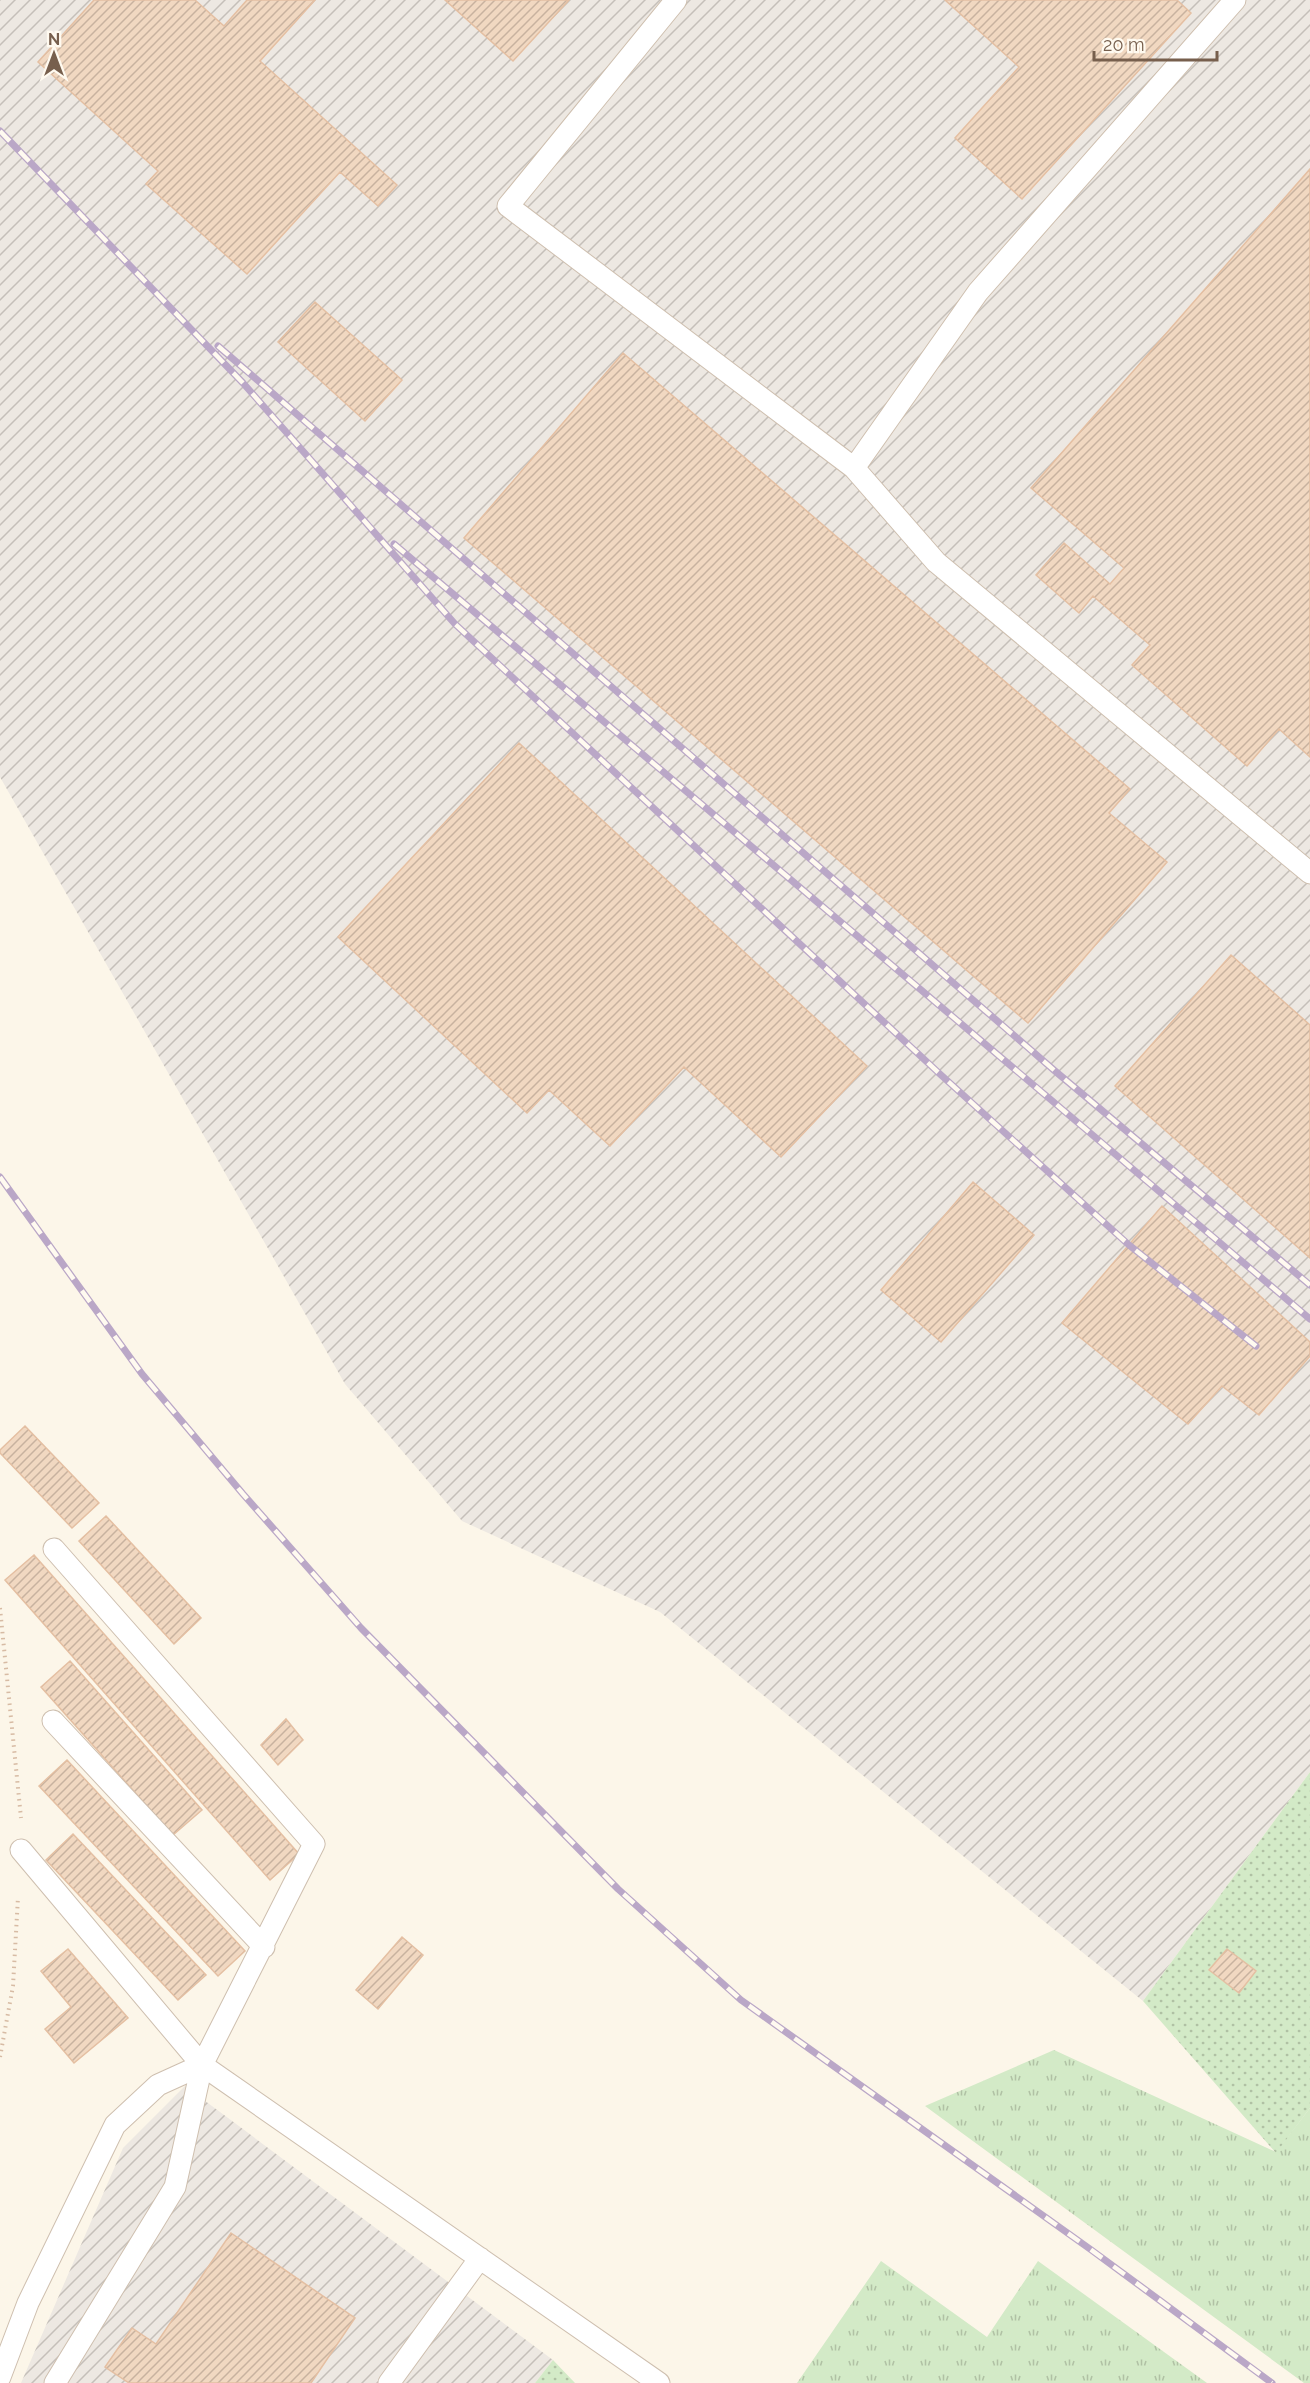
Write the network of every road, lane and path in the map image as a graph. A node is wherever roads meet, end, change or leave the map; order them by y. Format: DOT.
graph roads {
  1 [pos="676,0"];
  2 [pos="1235,0"];
  3 [pos="854,468"];
  4 [pos="1310,873"];
  5 [pos="54,1549"];
  6 [pos="53,1721"];
  7 [pos="21,1850"];
  8 [pos="264,1947"];
  9 [pos="202,2065"];
  10 [pos="480,2258"];
  11 [pos="0,2377"];
  12 [pos="55,2383"];
  13 [pos="389,2383"];
  14 [pos="659,2383"];
  1 -- 3 [label="lane"];
  2 -- 3 [label="lane"];
  3 -- 4 [label="lane"];
  5 -- 8 [label="lane"];
  6 -- 8 [label="lane"];
  7 -- 9 [label="lane"];
  8 -- 9 [label="lane"];
  9 -- 10 [label="lane"];
  9 -- 11 [label="lane"];
  9 -- 12 [label="lane"];
  10 -- 13 [label="lane"];
  10 -- 14 [label="lane"];
}
